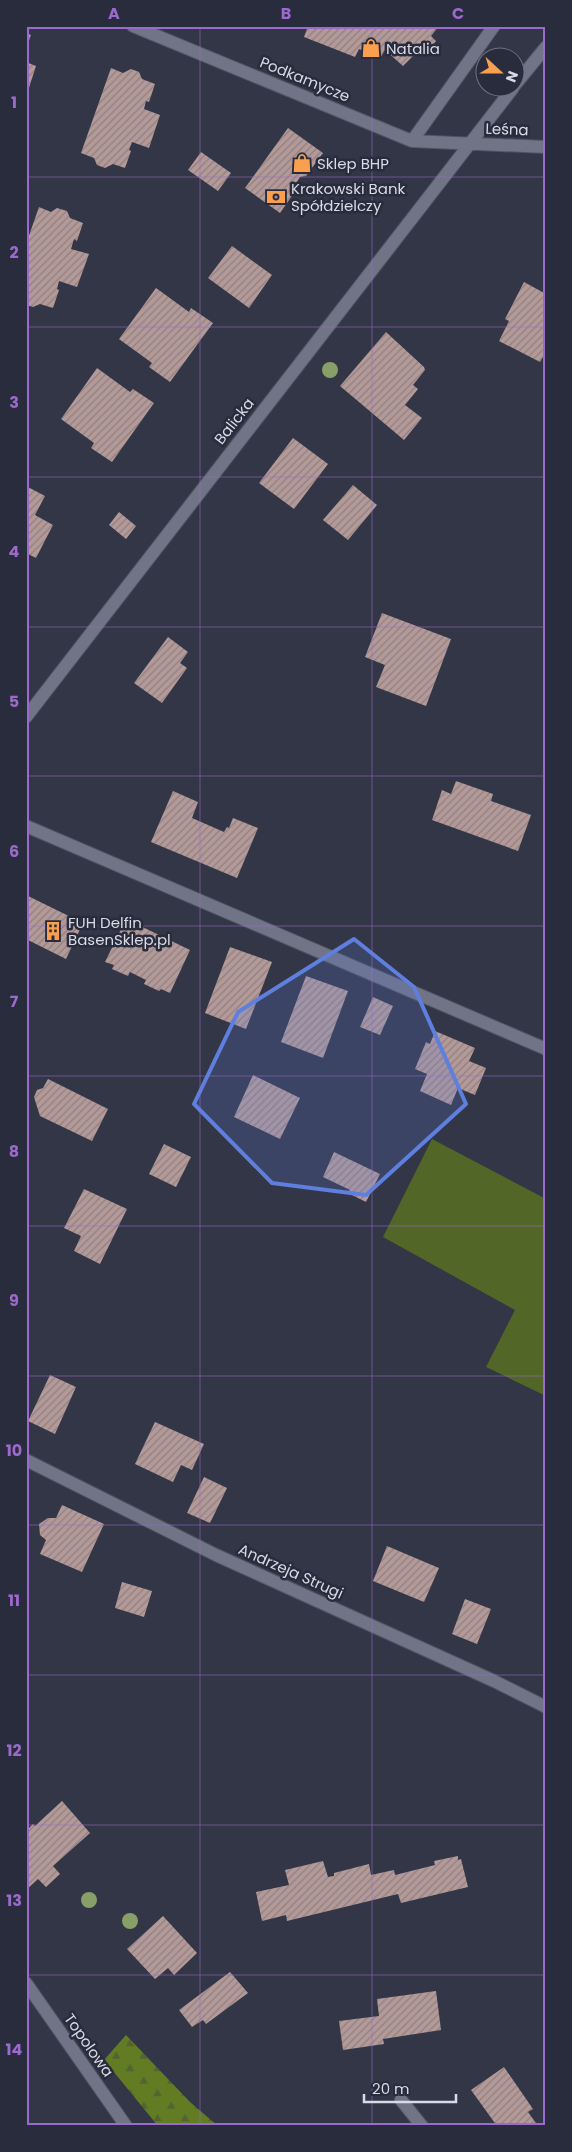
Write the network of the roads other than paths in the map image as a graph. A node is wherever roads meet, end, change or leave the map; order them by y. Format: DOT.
graph roads {
  1 [pos="133,26"];
  2 [pos="494,26"];
  3 [pos="546,47"];
  4 [pos="524,74"];
  5 [pos="505,98"];
  6 [pos="412,141"];
  7 [pos="468,144"];
  8 [pos="546,147"];
  9 [pos="26,717"];
  10 [pos="26,826"];
  11 [pos="546,1049"];
  12 [pos="26,1460"];
  13 [pos="546,1707"];
  14 [pos="26,1983"];
  15 [pos="400,2100"];
  16 [pos="126,2126"];
  17 [pos="422,2126"];
  1 -- 6 [label="street, Podkamycze"];
  2 -- 6 [label="street"];
  3 -- 4 [label="street, Balicka"];
  5 -- 7 [label="street, Balicka"];
  6 -- 7 [label="street, Podkamycze"];
  7 -- 8 [label="street, Leśna"];
  7 -- 9 [label="street, Balicka"];
  10 -- 11 [label="street"];
  12 -- 13 [label="street, Andrzeja Strugi"];
  14 -- 16 [label="street, Topolowa"];
  15 -- 17 [label="street"];
}
